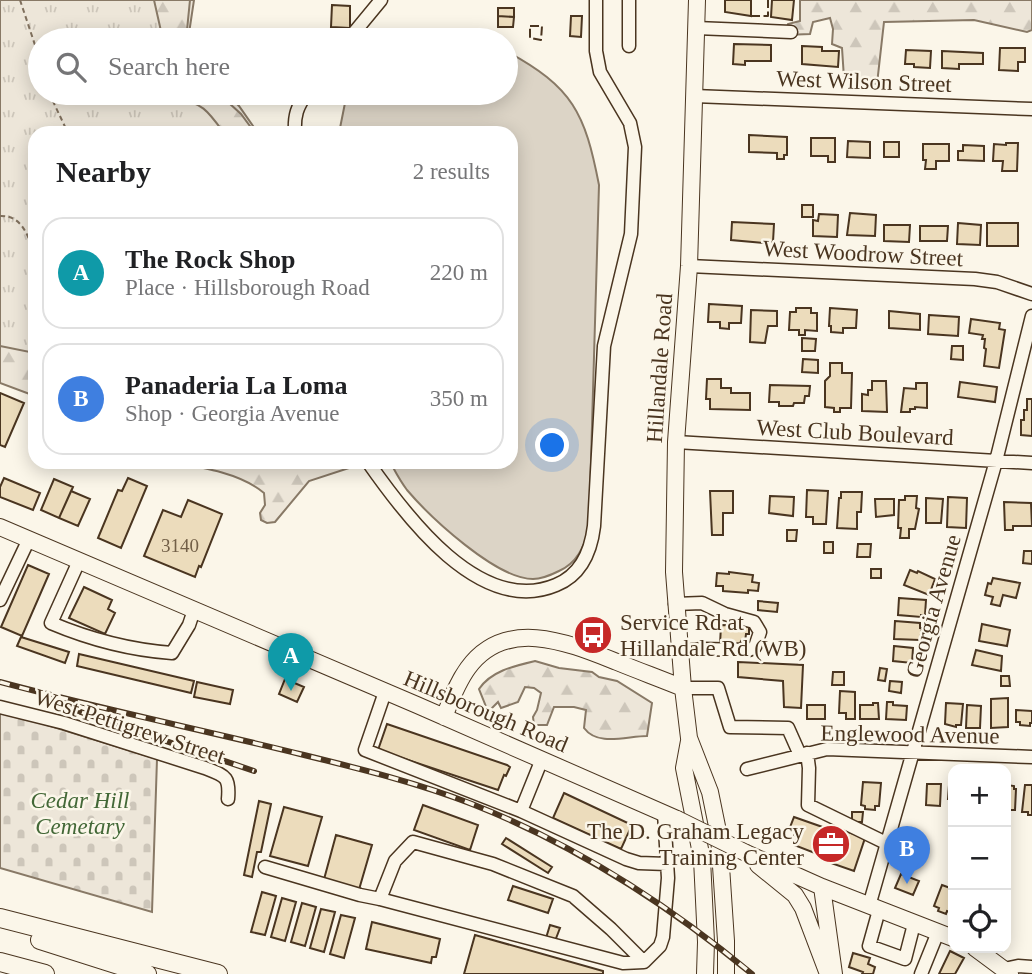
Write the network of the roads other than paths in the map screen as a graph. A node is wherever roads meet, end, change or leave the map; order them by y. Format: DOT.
graph roads {
  1 [pos="381,0"];
  2 [pos="596,0"];
  3 [pos="629,0"];
  4 [pos="697,0"];
  5 [pos="358,28"];
  6 [pos="696,28"];
  7 [pos="791,32"];
  8 [pos="629,46"];
  9 [pos="694,96"];
  10 [pos="298,105"];
  11 [pos="1032,109"];
  12 [pos="295,126"];
  13 [pos="689,266"];
  14 [pos="1032,295"];
  15 [pos="1032,316"];
  16 [pos="676,442"];
  17 [pos="996,461"];
  18 [pos="1032,463"];
  19 [pos="373,469"];
  20 [pos="0,527"];
  21 [pos="29,539"];
  22 [pos="79,561"];
  23 [pos="0,600"];
  24 [pos="675,604"];
  25 [pos="194,610"];
  26 [pos="679,652"];
  27 [pos="682,688"];
  28 [pos="385,692"];
  29 [pos="0,707"];
  30 [pos="444,717"];
  31 [pos="689,738"];
  32 [pos="914,752"];
  33 [pos="803,754"];
  34 [pos="1032,757"];
  35 [pos="542,759"];
  36 [pos="747,769"];
  37 [pos="229,799"];
  38 [pos="521,811"];
  39 [pos="670,816"];
  40 [pos="888,844"];
  41 [pos="746,853"];
  42 [pos="667,864"];
  43 [pos="265,867"];
  44 [pos="822,887"];
  45 [pos="380,899"];
  46 [pos="874,908"];
  47 [pos="0,918"];
  48 [pos="914,924"];
  49 [pos="0,928"];
  50 [pos="946,935"];
  51 [pos="982,953"];
  52 [pos="0,961"];
  53 [pos="644,962"];
  54 [pos="1032,967"];
  55 [pos="1008,972"];
  56 [pos="1032,973"];
  57 [pos="45,974"];
  58 [pos="147,974"];
  59 [pos="218,974"];
  60 [pos="705,974"];
  61 [pos="726,974"];
  62 [pos="828,974"];
  63 [pos="834,974"];
  64 [pos="921,974"];
  1 -- 5 [label="street"];
  2 -- 19 [label="street"];
  3 -- 8 [label="street"];
  4 -- 6 [label="main road, Hillandale Road"];
  6 -- 7 [label="street"];
  6 -- 9 [label="main road, Hillandale Road"];
  9 -- 11 [label="street, West Wilson Street"];
  9 -- 13 [label="main road, Hillandale Road"];
  10 -- 12 [label="street"];
  13 -- 14 [label="street, West Woodrow Street"];
  13 -- 16 [label="main road, Hillandale Road"];
  15 -- 17 [label="street, Georgia Avenue"];
  16 -- 17 [label="street, West Club Boulevard"];
  16 -- 24 [label="main road, Hillandale Road"];
  17 -- 18 [label="street, West Club Boulevard"];
  17 -- 32 [label="street, Georgia Avenue"];
  20 -- 21 [label="main road, Hillsborough Road"];
  21 -- 22 [label="main road, Hillsborough Road"];
  21 -- 23 [label="street"];
  22 -- 25 [label="main road, Hillsborough Road"];
  22 -- 25 [label="street"];
  24 -- 26 [label="main road, Hillandale Road"];
  24 -- 26 [label="street"];
  25 -- 28 [label="main road, Hillsborough Road"];
  26 -- 27 [label="main road, Hillandale Road"];
  27 -- 30 [label="main road"];
  27 -- 31 [label="main road, Hillandale Road"];
  27 -- 33 [label="street"];
  28 -- 30 [label="main road, Hillsborough Road"];
  28 -- 38 [label="street"];
  29 -- 37 [label="street, West Pettigrew Street"];
  30 -- 35 [label="main road, Hillsborough Road"];
  31 -- 60 [label="main road, Hillandale Road"];
  31 -- 61 [label="main road, Hillandale Road"];
  32 -- 33 [label="street, Englewood Avenue"];
  32 -- 34 [label="street, Englewood Avenue"];
  32 -- 40 [label="street, Georgia Avenue"];
  33 -- 36 [label="street, Englewood Avenue"];
  33 -- 40 [label="street"];
  35 -- 38 [label="street"];
  35 -- 39 [label="main road, Hillsborough Road"];
  38 -- 42 [label="street"];
  39 -- 41 [label="main road, Hillsborough Road, bridge"];
  39 -- 42 [label="street"];
  40 -- 46 [label="street, Georgia Avenue"];
  41 -- 44 [label="main road, Hillsborough Road"];
  41 -- 62 [label="main road"];
  42 -- 53 [label="street"];
  43 -- 45 [label="street"];
  44 -- 46 [label="main road, Hillsborough Road"];
  44 -- 63 [label="main road"];
  45 -- 53 [label="street"];
  45 -- 53 [label="street"];
  46 -- 48 [label="main road, Hillsborough Road"];
  46 -- 48 [label="street, Georgia Avenue"];
  47 -- 59 [label="highway"];
  48 -- 50 [label="main road, Hillsborough Road"];
  49 -- 58 [label="highway"];
  50 -- 64 [label="street"];
  51 -- 55 [label="main road"];
  52 -- 57 [label="highway"];
  54 -- 55 [label="street"];
  55 -- 56 [label="street"];
}
